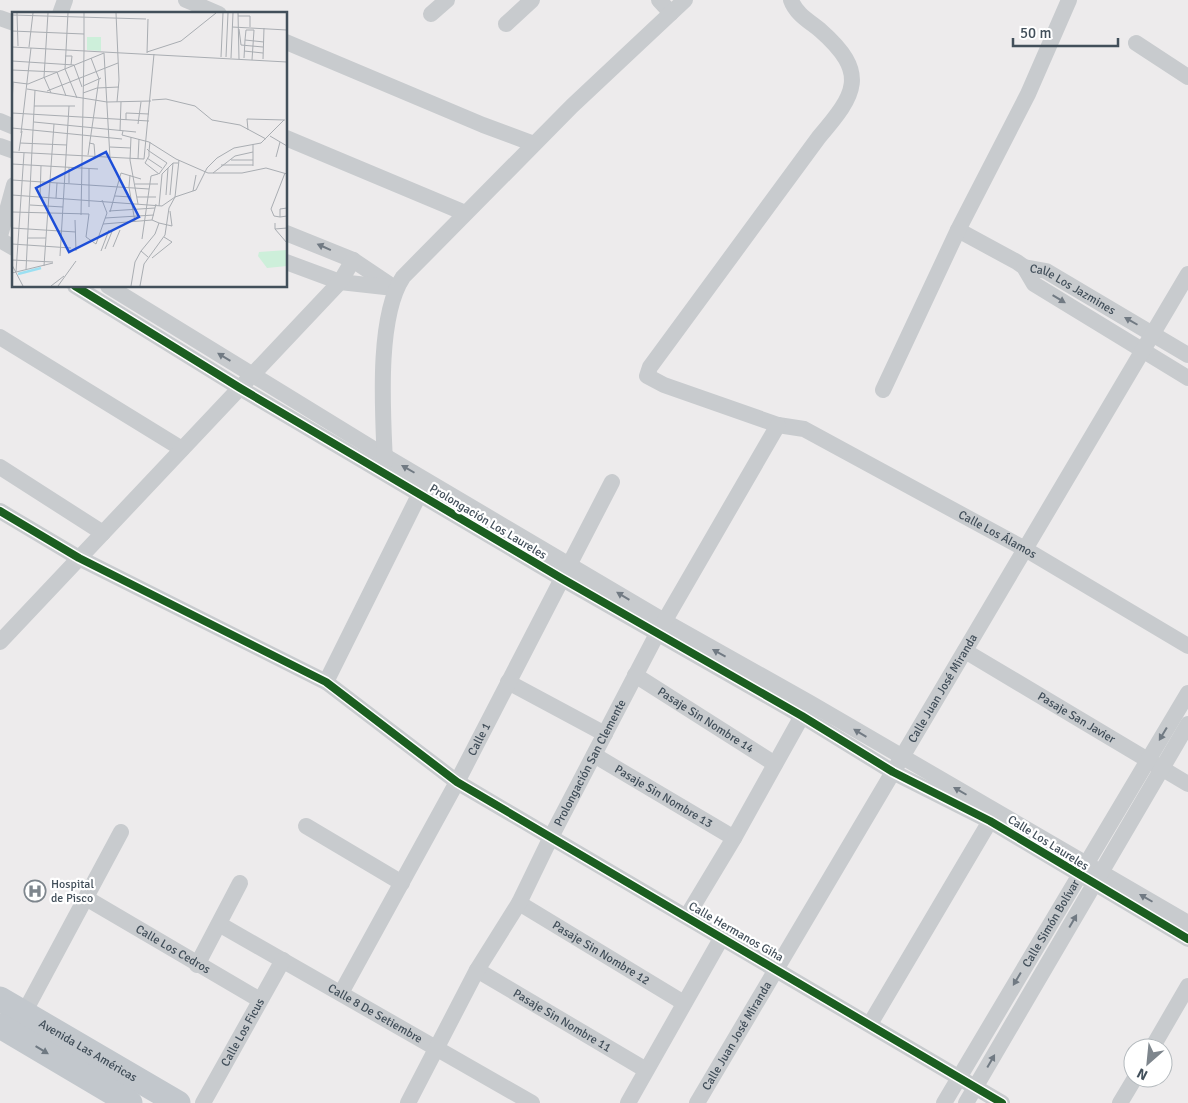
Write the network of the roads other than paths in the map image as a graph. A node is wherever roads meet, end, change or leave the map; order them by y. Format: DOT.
graph roads {
  1 [pos="66,0"];
  2 [pos="186,0"];
  3 [pos="447,0"];
  4 [pos="532,0"];
  5 [pos="660,0"];
  6 [pos="686,0"];
  7 [pos="791,0"];
  8 [pos="1070,0"];
  9 [pos="61,12"];
  10 [pos="214,12"];
  11 [pos="670,13"];
  12 [pos="431,14"];
  13 [pos="0,18"];
  14 [pos="12,23"];
  15 [pos="506,24"];
  16 [pos="288,43"];
  17 [pos="1136,43"];
  18 [pos="1188,77"];
  19 [pos="0,121"];
  20 [pos="12,126"];
  21 [pos="288,139"];
  22 [pos="534,144"];
  23 [pos="0,146"];
  24 [pos="12,150"];
  25 [pos="12,193"];
  26 [pos="465,214"];
  27 [pos="4,227"];
  28 [pos="958,230"];
  29 [pos="288,234"];
  30 [pos="0,240"];
  31 [pos="12,247"];
  32 [pos="353,260"];
  33 [pos="288,263"];
  34 [pos="1024,267"];
  35 [pos="1188,274"];
  36 [pos="340,282"];
  37 [pos="78,288"];
  38 [pos="111,288"];
  39 [pos="396,289"];
  40 [pos="1153,333"];
  41 [pos="0,337"];
  42 [pos="1143,350"];
  43 [pos="1188,355"];
  44 [pos="252,374"];
  45 [pos="1188,378"];
  46 [pos="240,388"];
  47 [pos="884,390"];
  48 [pos="778,425"];
  49 [pos="182,450"];
  50 [pos="385,456"];
  51 [pos="0,467"];
  52 [pos="386,475"];
  53 [pos="612,482"];
  54 [pos="420,495"];
  55 [pos="0,510"];
  56 [pos="103,533"];
  57 [pos="1025,549"];
  58 [pos="79,558"];
  59 [pos="565,571"];
  60 [pos="661,628"];
  61 [pos="0,641"];
  62 [pos="1188,646"];
  63 [pos="965,651"];
  64 [pos="635,675"];
  65 [pos="326,682"];
  66 [pos="508,682"];
  67 [pos="1188,693"];
  68 [pos="802,716"];
  69 [pos="1188,724"];
  70 [pos="605,734"];
  71 [pos="594,754"];
  72 [pos="902,758"];
  73 [pos="1147,760"];
  74 [pos="775,764"];
  75 [pos="1161,769"];
  76 [pos="893,772"];
  77 [pos="457,782"];
  78 [pos="1188,784"];
  79 [pos="990,821"];
  80 [pos="306,826"];
  81 [pos="121,832"];
  82 [pos="551,837"];
  83 [pos="734,838"];
  84 [pos="1082,869"];
  85 [pos="1097,878"];
  86 [pos="402,883"];
  87 [pos="240,884"];
  88 [pos="86,898"];
  89 [pos="519,903"];
  90 [pos="687,916"];
  91 [pos="1188,923"];
  92 [pos="219,924"];
  93 [pos="722,937"];
  94 [pos="1188,939"];
  95 [pos="283,960"];
  96 [pos="197,965"];
  97 [pos="777,969"];
  98 [pos="477,970"];
  99 [pos="1188,986"];
  100 [pos="342,993"];
  101 [pos="0,999"];
  102 [pos="260,1000"];
  103 [pos="684,1003"];
  104 [pos="24,1013"];
  105 [pos="870,1024"];
  106 [pos="0,1026"];
  107 [pos="1158,1038"];
  108 [pos="435,1046"];
  109 [pos="646,1070"];
  110 [pos="959,1077"];
  111 [pos="976,1087"];
  112 [pos="1129,1088"];
  113 [pos="130,1103"];
  114 [pos="178,1103"];
  115 [pos="203,1103"];
  116 [pos="408,1103"];
  117 [pos="532,1103"];
  118 [pos="628,1103"];
  119 [pos="697,1103"];
  120 [pos="944,1103"];
  121 [pos="966,1103"];
  122 [pos="1002,1103"];
  123 [pos="1120,1103"];
  1 -- 9 [label="street"];
  2 -- 10 [label="street"];
  3 -- 12 [label="street"];
  4 -- 15 [label="street"];
  5 -- 11 [label="street"];
  6 -- 11 [label="street"];
  7 -- 48 [label="street, Calle Los Álamos"];
  8 -- 28 [label="street"];
  11 -- 22 [label="street"];
  13 -- 14 [label="street"];
  16 -- 22 [label="street"];
  17 -- 18 [label="street"];
  19 -- 20 [label="street"];
  21 -- 26 [label="street"];
  22 -- 26 [label="street"];
  23 -- 24 [label="street"];
  25 -- 27 [label="street"];
  26 -- 39 [label="street"];
  28 -- 34 [label="street"];
  28 -- 47 [label="street"];
  32 -- 29 [label="street, one-way"];
  30 -- 31 [label="street"];
  32 -- 36 [label="street"];
  32 -- 39 [label="street"];
  33 -- 36 [label="street"];
  40 -- 34 [label="street, Calle Los Jazmines, one-way"];
  34 -- 42 [label="street, Calle Los Jazmines, one-way"];
  35 -- 40 [label="street, Calle Juan José Miranda"];
  36 -- 39 [label="street"];
  36 -- 44 [label="street"];
  37 -- 46 [label="street, Prolongación Los Laureles"];
  44 -- 38 [label="street, Prolongación Los Laureles, one-way"];
  39 -- 50 [label="street"];
  40 -- 42 [label="street, Calle Juan José Miranda"];
  40 -- 43 [label="street, Calle Los Jazmines"];
  41 -- 49 [label="street"];
  42 -- 45 [label="street, Calle Los Jazmines"];
  42 -- 57 [label="street, Calle Juan José Miranda"];
  44 -- 46 [label="street"];
  44 -- 50 [label="street, Prolongación Los Laureles"];
  46 -- 49 [label="street"];
  46 -- 52 [label="street, Prolongación Los Laureles"];
  48 -- 57 [label="street, Calle Los Álamos"];
  48 -- 60 [label="street, Prolongación San Clemente"];
  49 -- 56 [label="street"];
  50 -- 52 [label="street"];
  59 -- 50 [label="street, Prolongación Los Laureles, one-way"];
  51 -- 56 [label="street"];
  52 -- 54 [label="street, Prolongación Los Laureles"];
  53 -- 59 [label="street, Calle 1"];
  54 -- 59 [label="street, Prolongación Los Laureles"];
  54 -- 65 [label="street"];
  55 -- 58 [label="street, Calle Hermanos Giha"];
  56 -- 58 [label="street"];
  57 -- 62 [label="street, Calle Los Álamos"];
  57 -- 63 [label="street, Calle Juan José Miranda"];
  58 -- 61 [label="street"];
  58 -- 65 [label="street, Calle Hermanos Giha"];
  59 -- 60 [label="street, Prolongación Los Laureles"];
  59 -- 66 [label="street, Calle 1"];
  60 -- 64 [label="street, Prolongación San Clemente"];
  60 -- 68 [label="street, Prolongación Los Laureles"];
  72 -- 60 [label="street, Calle Los Laureles, one-way"];
  63 -- 72 [label="street, Calle Juan José Miranda"];
  63 -- 73 [label="street, Pasaje San Javier"];
  64 -- 70 [label="street, Prolongación San Clemente"];
  64 -- 74 [label="street, Pasaje Sin Nombre 14"];
  65 -- 77 [label="street, Calle Hermanos Giha"];
  66 -- 70 [label="street"];
  66 -- 77 [label="street, Calle 1"];
  67 -- 73 [label="street, Calle Simón Bolívar, one-way"];
  68 -- 74 [label="street"];
  68 -- 76 [label="street, Prolongación Los Laureles"];
  69 -- 75 [label="street, Calle Simón Bolívar"];
  70 -- 71 [label="street, Prolongación San Clemente"];
  71 -- 82 [label="street, Prolongación San Clemente"];
  71 -- 83 [label="street, Pasaje Sin Nombre 13"];
  72 -- 76 [label="street, Calle Juan José Miranda"];
  84 -- 72 [label="street, Calle Los Laureles, one-way"];
  73 -- 75 [label="street, Pasaje San Javier"];
  73 -- 84 [label="street, Calle Simón Bolívar"];
  74 -- 83 [label="street"];
  75 -- 78 [label="street, Pasaje San Javier"];
  75 -- 85 [label="street, Calle Simón Bolívar"];
  76 -- 79 [label="street, Calle Los Laureles"];
  76 -- 97 [label="street, Calle Juan José Miranda"];
  77 -- 82 [label="street, Calle Hermanos Giha"];
  77 -- 86 [label="street, Calle 1"];
  79 -- 84 [label="street, Calle Los Laureles"];
  79 -- 105 [label="street"];
  80 -- 86 [label="street"];
  81 -- 88 [label="street"];
  82 -- 89 [label="street, Prolongación San Clemente"];
  82 -- 90 [label="street, Calle Hermanos Giha"];
  83 -- 90 [label="street"];
  84 -- 85 [label="street, Calle Los Laureles"];
  84 -- 110 [label="street, Calle Simón Bolívar, one-way"];
  91 -- 85 [label="street, Calle Los Laureles, one-way"];
  85 -- 94 [label="street, Calle Los Laureles"];
  111 -- 85 [label="street, Calle Simón Bolívar, one-way"];
  86 -- 100 [label="street, Calle 1"];
  87 -- 92 [label="street"];
  88 -- 96 [label="street, Calle Los Cedros"];
  88 -- 104 [label="street"];
  89 -- 98 [label="street, Prolongación San Clemente"];
  89 -- 103 [label="street, Pasaje Sin Nombre 12"];
  90 -- 93 [label="street, Calle Hermanos Giha"];
  92 -- 95 [label="street, Calle 8 De Setiembre"];
  92 -- 96 [label="street"];
  93 -- 97 [label="street, Calle Hermanos Giha"];
  93 -- 103 [label="street"];
  95 -- 100 [label="street, Calle 8 De Setiembre"];
  95 -- 102 [label="street, Calle Los Ficus"];
  96 -- 102 [label="street, Calle Los Cedros"];
  97 -- 105 [label="street, Calle Hermanos Giha"];
  97 -- 119 [label="street, Calle Juan José Miranda"];
  98 -- 108 [label="street, Prolongación San Clemente"];
  98 -- 109 [label="street, Pasaje Sin Nombre 11"];
  99 -- 107 [label="street"];
  100 -- 108 [label="street, Calle 8 De Setiembre"];
  101 -- 104 [label="main road, Avenida Las Américas"];
  102 -- 115 [label="street, Calle Los Ficus"];
  103 -- 109 [label="street"];
  104 -- 114 [label="main road, Avenida Las Américas"];
  105 -- 110 [label="street, Calle Hermanos Giha"];
  106 -- 113 [label="main road, Avenida Las Américas, one-way"];
  108 -- 116 [label="street, Prolongación San Clemente"];
  108 -- 117 [label="street, Calle 8 De Setiembre"];
  109 -- 118 [label="street"];
  110 -- 111 [label="street, Calle Hermanos Giha"];
  110 -- 120 [label="street, Calle Simón Bolívar"];
  111 -- 121 [label="street, Calle Simón Bolívar"];
  111 -- 122 [label="street, Calle Hermanos Giha"];
  112 -- 123 [label="street"];
}
